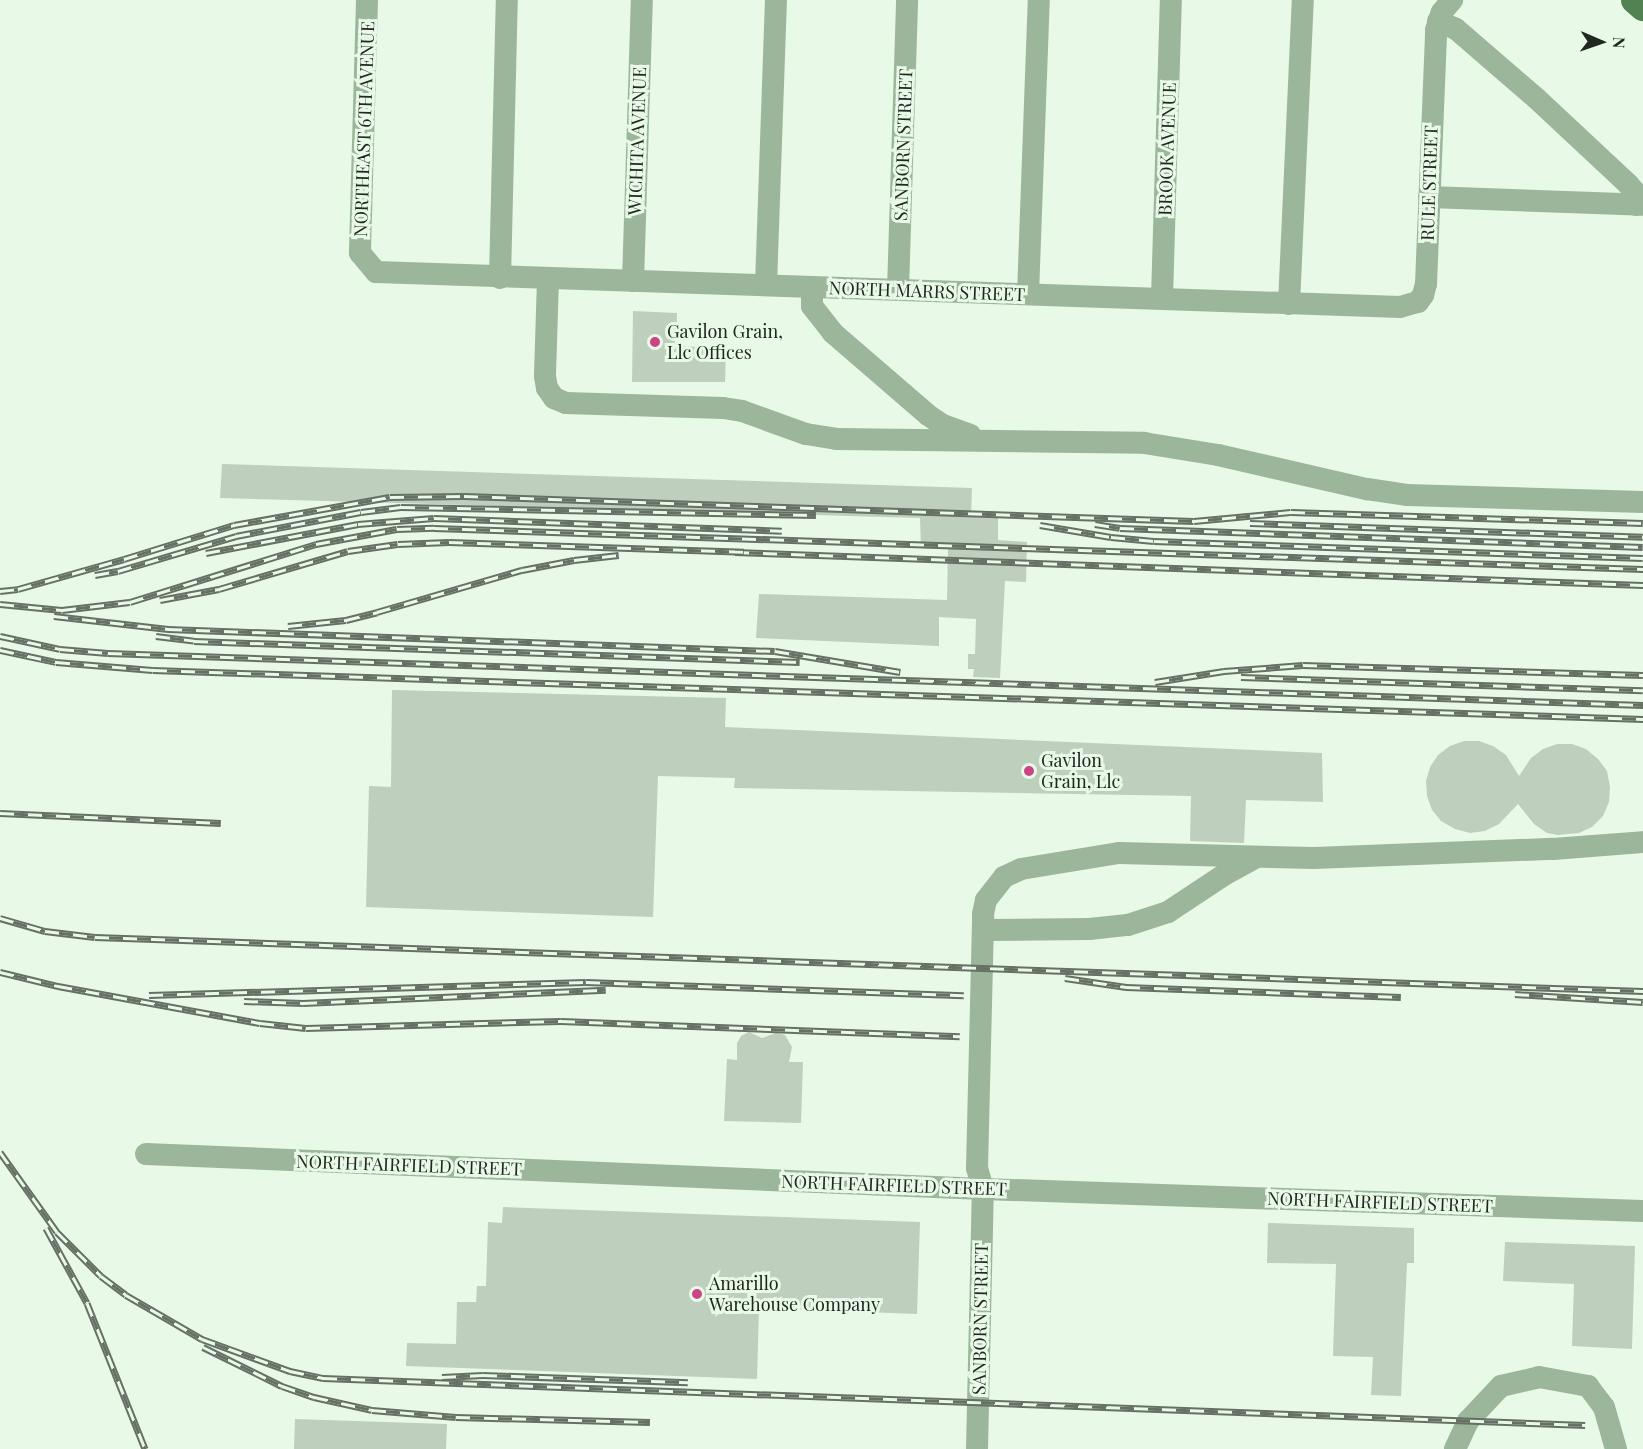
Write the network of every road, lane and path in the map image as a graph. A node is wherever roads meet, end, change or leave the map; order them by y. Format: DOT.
graph roads {
  1 [pos="368,0"];
  2 [pos="507,0"];
  3 [pos="642,0"];
  4 [pos="776,0"];
  5 [pos="907,0"];
  6 [pos="1039,0"];
  7 [pos="1172,0"];
  8 [pos="1303,0"];
  9 [pos="1452,0"];
  10 [pos="1635,0"];
  11 [pos="1643,7"];
  12 [pos="1438,21"];
  13 [pos="1429,197"];
  14 [pos="1640,205"];
  15 [pos="500,278"];
  16 [pos="548,279"];
  17 [pos="633,281"];
  18 [pos="766,285"];
  19 [pos="812,287"];
  20 [pos="898,290"];
  21 [pos="1029,294"];
  22 [pos="1162,298"];
  23 [pos="1289,304"];
  24 [pos="1353,306"];
  25 [pos="988,441"];
  26 [pos="1643,502"];
  27 [pos="1642,843"];
  28 [pos="1260,856"];
  29 [pos="983,930"];
  30 [pos="146,1154"];
  31 [pos="983,1189"];
  32 [pos="1643,1210"];
  33 [pos="977,1449"];
  34 [pos="1455,1449"];
  35 [pos="1616,1449"];
  1 -- 15 [label="street, NORTHEAST 6TH AVENUE"];
  2 -- 15 [label="street"];
  3 -- 17 [label="street, WICHITA AVENUE"];
  4 -- 18 [label="street"];
  5 -- 20 [label="street, SANBORN STREET"];
  6 -- 21 [label="street"];
  7 -- 22 [label="street, BROOK AVENUE"];
  8 -- 23 [label="street"];
  9 -- 12 [label="street, RULE STREET"];
  10 -- 11 [label="main road"];
  12 -- 13 [label="street, RULE STREET"];
  12 -- 14 [label="street"];
  13 -- 14 [label="street"];
  13 -- 24 [label="street, RULE STREET"];
  15 -- 16 [label="street, NORTH MARRS STREET"];
  16 -- 17 [label="street, NORTH MARRS STREET"];
  16 -- 25 [label="street"];
  17 -- 18 [label="street, NORTH MARRS STREET"];
  18 -- 19 [label="street, NORTH MARRS STREET"];
  19 -- 20 [label="street, NORTH MARRS STREET"];
  19 -- 25 [label="street"];
  20 -- 21 [label="street, NORTH MARRS STREET"];
  21 -- 22 [label="street, NORTH MARRS STREET"];
  22 -- 23 [label="street, NORTH MARRS STREET"];
  23 -- 24 [label="street, NORTH MARRS STREET"];
  25 -- 26 [label="street"];
  27 -- 28 [label="street, SANBORN STREET"];
  28 -- 29 [label="street"];
  28 -- 29 [label="street, SANBORN STREET"];
  29 -- 31 [label="street, SANBORN STREET"];
  30 -- 31 [label="street, NORTH FAIRFIELD STREET"];
  31 -- 32 [label="street, NORTH FAIRFIELD STREET"];
  31 -- 33 [label="street, SANBORN STREET"];
  34 -- 35 [label="street"];
}
